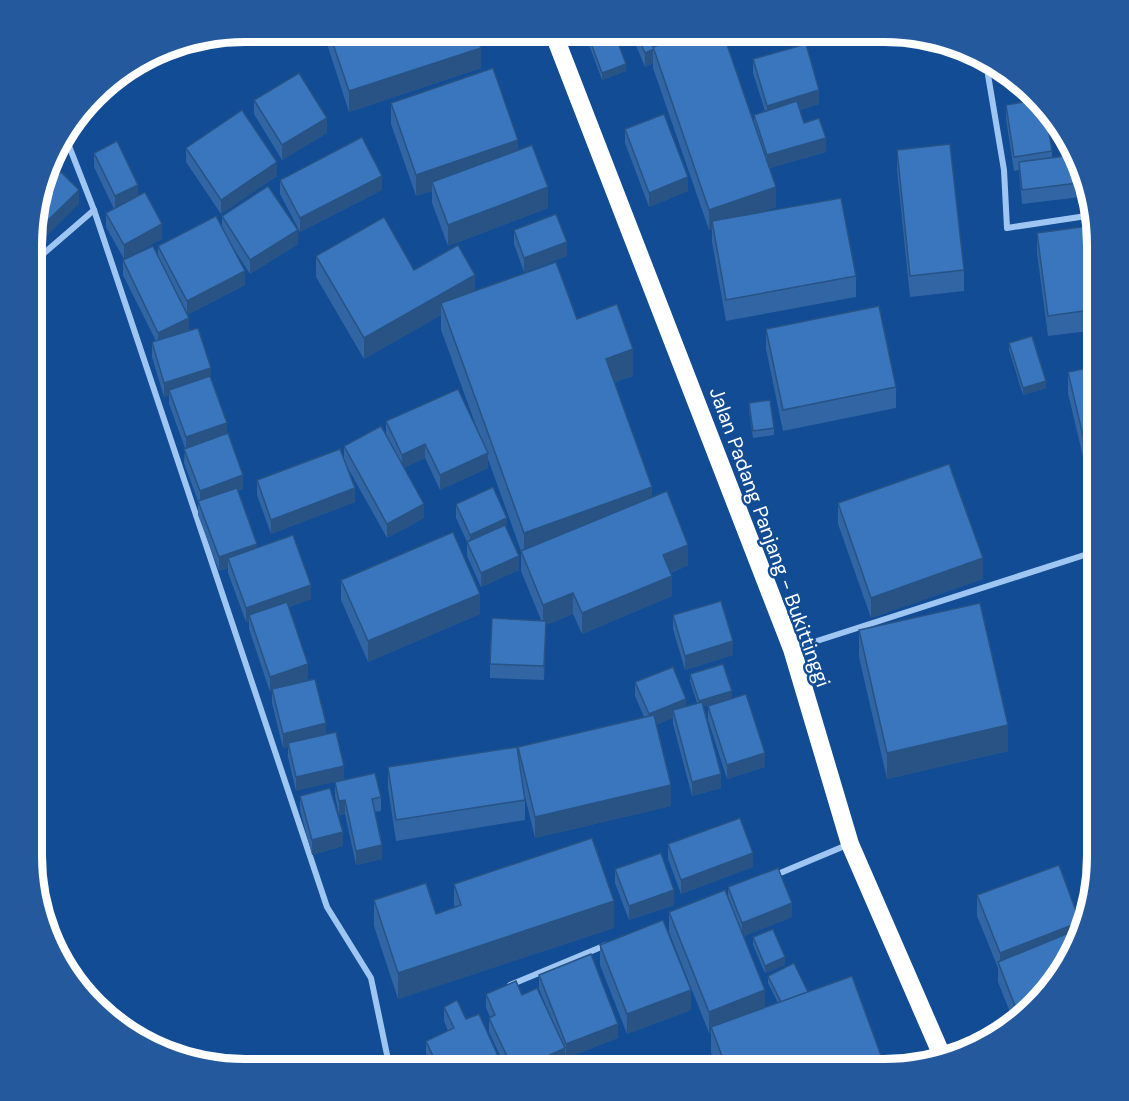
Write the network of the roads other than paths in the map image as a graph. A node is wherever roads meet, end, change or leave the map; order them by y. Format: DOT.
graph roads {
  1 [pos="557,42"];
  2 [pos="988,75"];
  3 [pos="69,145"];
  4 [pos="94,210"];
  5 [pos="1085,216"];
  6 [pos="42,255"];
  7 [pos="1087,554"];
  8 [pos="792,649"];
  9 [pos="850,844"];
  10 [pos="763,880"];
  11 [pos="610,943"];
  12 [pos="501,988"];
  13 [pos="940,1051"];
  14 [pos="388,1059"];
  1 -- 8 [label="highway, Jalan Padang Panjang - Bukittinggi"];
  2 -- 5 [label="street"];
  3 -- 4 [label="street"];
  4 -- 6 [label="street"];
  4 -- 14 [label="street"];
  7 -- 8 [label="street"];
  8 -- 9 [label="highway, Jalan Padang Panjang - Bukittinggi"];
  9 -- 10 [label="street"];
  9 -- 13 [label="highway, Jalan Padang Panjang - Bukittinggi"];
  11 -- 12 [label="street"];
}
